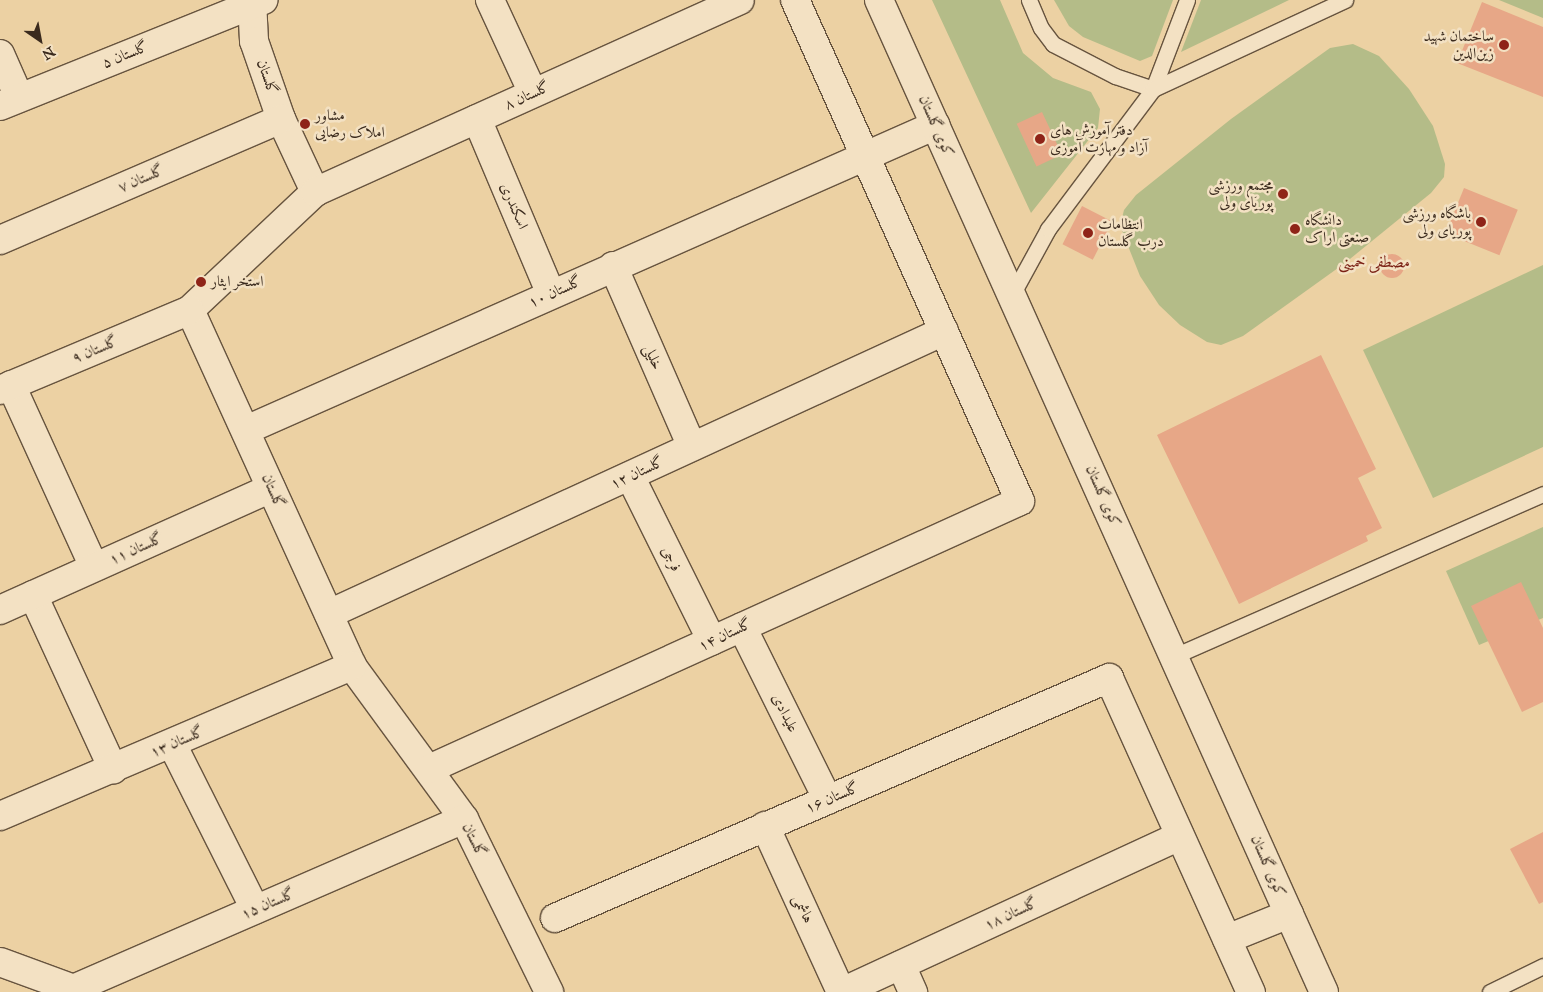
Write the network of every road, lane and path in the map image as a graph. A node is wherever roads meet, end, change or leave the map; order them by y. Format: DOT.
graph roads {
  1 [pos="490,0"];
  2 [pos="740,0"];
  3 [pos="795,0"];
  4 [pos="880,0"];
  5 [pos="1029,0"];
  6 [pos="1187,0"];
  7 [pos="1345,0"];
  8 [pos="256,2"];
  9 [pos="0,54"];
  10 [pos="1153,89"];
  11 [pos="534,93"];
  12 [pos="10,102"];
  13 [pos="282,119"];
  14 [pos="477,119"];
  15 [pos="936,125"];
  16 [pos="865,154"];
  17 [pos="315,192"];
  18 [pos="0,240"];
  19 [pos="613,266"];
  20 [pos="552,294"];
  21 [pos="1013,294"];
  22 [pos="190,310"];
  23 [pos="944,331"];
  24 [pos="6,387"];
  25 [pos="246,430"];
  26 [pos="692,447"];
  27 [pos="630,476"];
  28 [pos="271,488"];
  29 [pos="1543,494"];
  30 [pos="94,567"];
  31 [pos="33,595"];
  32 [pos="0,610"];
  33 [pos="329,614"];
  34 [pos="742,627"];
  35 [pos="712,641"];
  36 [pos="1174,656"];
  37 [pos="352,666"];
  38 [pos="172,744"];
  39 [pos="113,769"];
  40 [pos="429,769"];
  41 [pos="828,800"];
  42 [pos="0,816"];
  43 [pos="464,819"];
  44 [pos="765,826"];
  45 [pos="1180,836"];
  46 [pos="255,909"];
  47 [pos="1289,914"];
  48 [pos="555,918"];
  49 [pos="1227,939"];
  50 [pos="0,962"];
  51 [pos="901,965"];
  52 [pos="1543,966"];
  53 [pos="77,990"];
  54 [pos="549,992"];
  55 [pos="842,992"];
  56 [pos="913,992"];
  57 [pos="1251,992"];
  58 [pos="1324,992"];
  59 [pos="1490,992"];
  1 -- 11 [label="street"];
  2 -- 11 [label="street, گلستان ۸"];
  3 -- 16 [label="street"];
  4 -- 15 [label="street, کوی گلستان"];
  5 -- 10 [label="lane"];
  6 -- 10 [label="lane"];
  7 -- 10 [label="lane"];
  8 -- 12 [label="street, گلستان ۵"];
  8 -- 13 [label="street, گلستان"];
  9 -- 12 [label="street"];
  10 -- 21 [label="lane"];
  11 -- 14 [label="street, گلستان ۸"];
  13 -- 17 [label="street, گلستان"];
  13 -- 18 [label="street, گلستان ۷"];
  14 -- 17 [label="street, گلستان ۸"];
  14 -- 20 [label="street, اسکندری"];
  15 -- 16 [label="street, گلستان ۱۰"];
  15 -- 21 [label="street, کوی گلستان"];
  16 -- 19 [label="street, گلستان ۱۰"];
  16 -- 23 [label="street"];
  17 -- 22 [label="street"];
  19 -- 20 [label="street, گلستان ۱۰"];
  19 -- 26 [label="street, خلیلی"];
  20 -- 25 [label="street, گلستان ۱۰"];
  21 -- 36 [label="street, کوی گلستان"];
  22 -- 24 [label="street, گلستان ۹"];
  22 -- 25 [label="street, گلستان"];
  23 -- 26 [label="street, گلستان ۱۲"];
  23 -- 34 [label="street, گلستان ۱۴"];
  24 -- 30 [label="street"];
  25 -- 28 [label="street, گلستان"];
  26 -- 27 [label="street, گلستان ۱۲"];
  27 -- 33 [label="street, گلستان ۱۲"];
  27 -- 35 [label="street, فرجی"];
  28 -- 30 [label="street, گلستان ۱۱"];
  28 -- 33 [label="street, گلستان"];
  29 -- 36 [label="lane"];
  30 -- 31 [label="street, گلستان ۱۱"];
  31 -- 32 [label="street, گلستان ۱۱"];
  31 -- 39 [label="street"];
  33 -- 37 [label="street, گلستان"];
  34 -- 35 [label="street, گلستان ۱۴"];
  34 -- 41 [label="street, علیدادی"];
  35 -- 40 [label="street, گلستان ۱۴"];
  36 -- 47 [label="street, کوی گلستان"];
  37 -- 38 [label="street, گلستان ۱۳"];
  37 -- 40 [label="street, گلستان"];
  38 -- 39 [label="street, گلستان ۱۳"];
  38 -- 46 [label="street"];
  39 -- 42 [label="street, گلستان ۱۳"];
  40 -- 43 [label="street, گلستان"];
  41 -- 44 [label="street, گلستان ۱۶"];
  41 -- 45 [label="street, گلستان ۱۶"];
  43 -- 46 [label="street, گلستان ۱۵"];
  43 -- 54 [label="street, گلستان"];
  44 -- 48 [label="street, گلستان ۱۶"];
  44 -- 55 [label="street, هاشمی"];
  45 -- 49 [label="street"];
  45 -- 51 [label="street, گلستان ۱۸"];
  46 -- 53 [label="street, گلستان ۱۵"];
  47 -- 49 [label="street"];
  47 -- 58 [label="street, کوی گلستان"];
  49 -- 57 [label="street"];
  50 -- 53 [label="street"];
  51 -- 55 [label="street, گلستان ۱۸"];
  51 -- 56 [label="street"];
  52 -- 59 [label="lane"];
}
